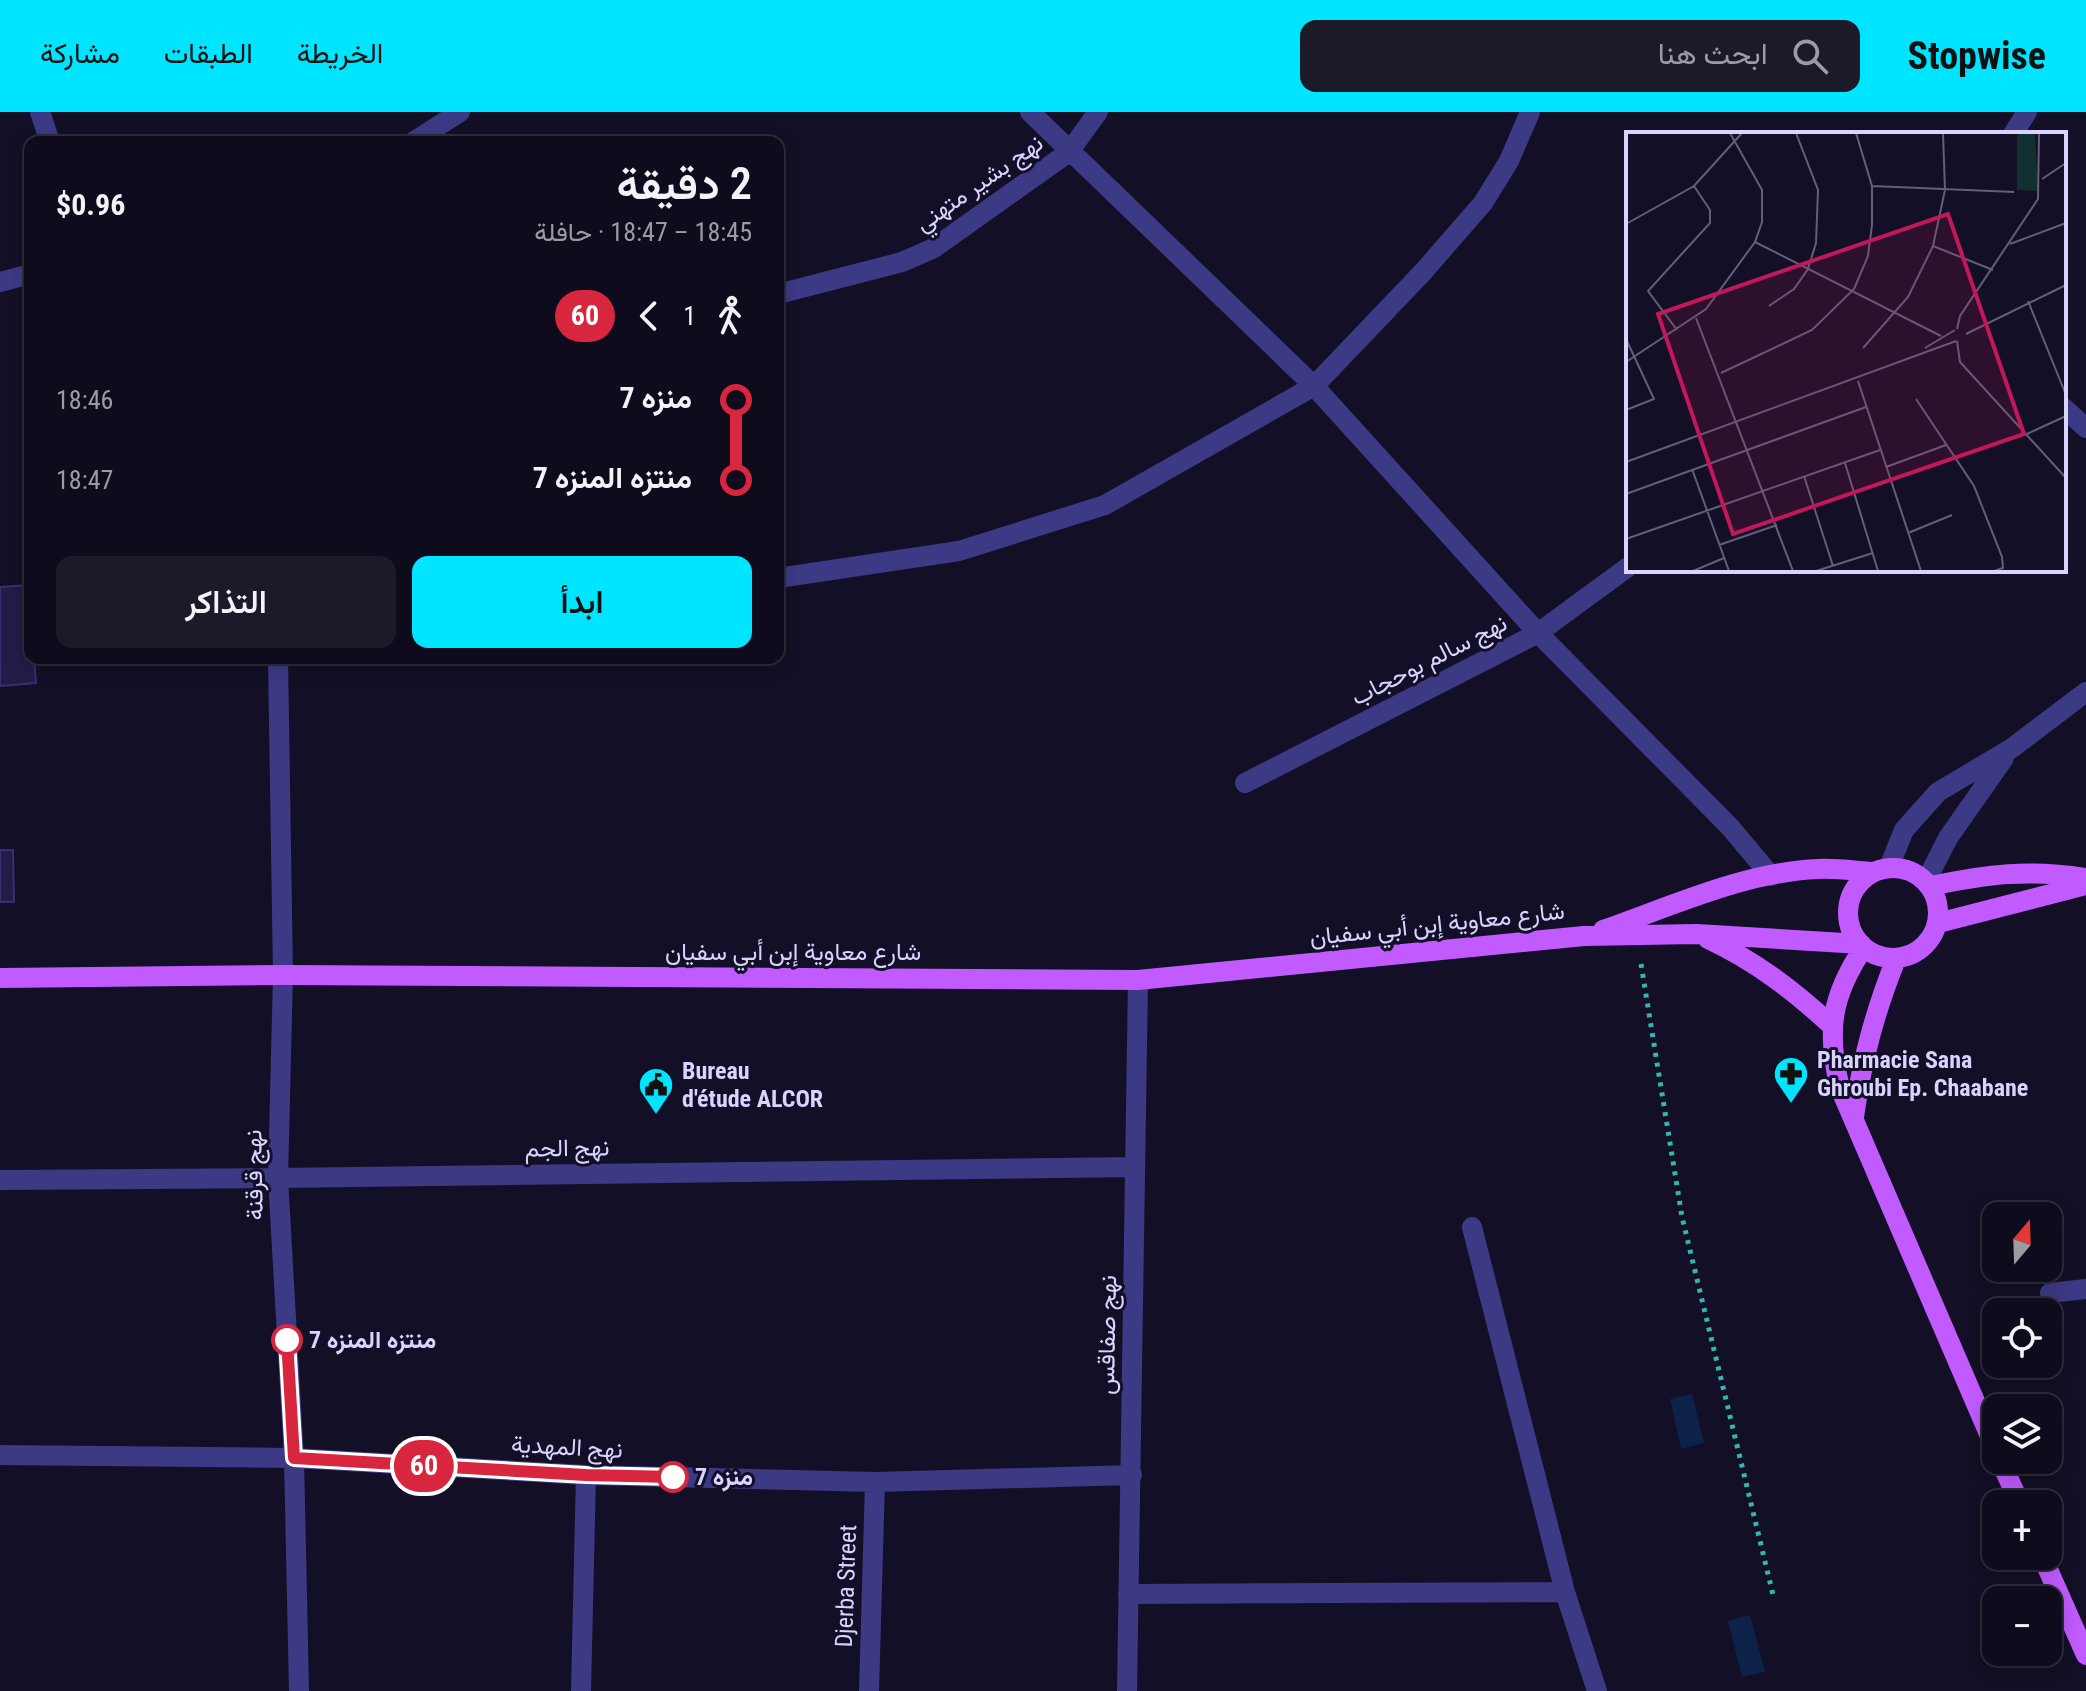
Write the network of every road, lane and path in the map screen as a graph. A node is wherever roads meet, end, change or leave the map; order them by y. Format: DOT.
graph roads {
  1 [pos="40,112"];
  2 [pos="460,112"];
  3 [pos="1030,112"];
  4 [pos="1098,112"];
  5 [pos="1530,112"];
  6 [pos="2027,112"];
  7 [pos="2014,132"];
  8 [pos="48,136"];
  9 [pos="422,136"];
  10 [pos="1069,152"];
  11 [pos="24,276"];
  12 [pos="0,282"];
  13 [pos="784,292"];
  14 [pos="1314,386"];
  15 [pos="2066,410"];
  16 [pos="2086,428"];
  17 [pos="1626,568"];
  18 [pos="784,577"];
  19 [pos="1538,633"];
  20 [pos="278,664"];
  21 [pos="2086,692"];
  22 [pos="2012,748"];
  23 [pos="1245,783"];
  24 [pos="1882,870"];
  25 [pos="1771,876"];
  26 [pos="2086,878"];
  27 [pos="1928,884"];
  28 [pos="2086,885"];
  29 [pos="1938,923"];
  30 [pos="1697,934"];
  31 [pos="1636,935"];
  32 [pos="1584,936"];
  33 [pos="1862,946"];
  34 [pos="1896,959"];
  35 [pos="283,975"];
  36 [pos="0,978"];
  37 [pos="1138,980"];
  38 [pos="1831,1025"];
  39 [pos="1854,1117"];
  40 [pos="1135,1167"];
  41 [pos="278,1178"];
  42 [pos="0,1180"];
  43 [pos="1472,1227"];
  44 [pos="2086,1289"];
  45 [pos="2050,1293"];
  46 [pos="1982,1417"];
  47 [pos="0,1455"];
  48 [pos="294,1458"];
  49 [pos="586,1475"];
  50 [pos="1132,1475"];
  51 [pos="875,1482"];
  52 [pos="2048,1570"];
  53 [pos="1565,1592"];
  54 [pos="1128,1594"];
  55 [pos="1774,1599"];
  56 [pos="2086,1655"];
  57 [pos="299,1691"];
  58 [pos="581,1691"];
  59 [pos="869,1691"];
  60 [pos="1127,1691"];
  61 [pos="1597,1691"];
  1 -- 8 [label="street"];
  2 -- 9 [label="street"];
  3 -- 10 [label="street"];
  4 -- 10 [label="street, نهج بشير متهني"];
  5 -- 14 [label="street"];
  6 -- 7 [label="street"];
  10 -- 13 [label="street, نهج بشير متهني"];
  10 -- 14 [label="street"];
  11 -- 12 [label="street"];
  14 -- 18 [label="street"];
  14 -- 19 [label="street"];
  15 -- 16 [label="street"];
  17 -- 19 [label="street, نهج سالم بوحجاب"];
  19 -- 23 [label="street, نهج سالم بوحجاب"];
  19 -- 25 [label="street"];
  20 -- 35 [label="street, نهج قرقنة"];
  21 -- 22 [label="street"];
  22 -- 24 [label="street"];
  22 -- 27 [label="street"];
  24 -- 25 [label="main road, شارع معاوية إبن أبي سفيان"];
  24 -- 27 [label="main road, شارع معاوية إبن أبي سفيان"];
  24 -- 33 [label="main road"];
  25 -- 32 [label="main road, شارع معاوية إبن أبي سفيان"];
  26 -- 27 [label="main road"];
  27 -- 29 [label="main road"];
  28 -- 29 [label="main road"];
  29 -- 34 [label="main road"];
  30 -- 31 [label="main road, شارع معاوية إبن أبي سفيان"];
  30 -- 33 [label="main road, شارع معاوية إبن أبي سفيان"];
  30 -- 38 [label="main road"];
  31 -- 32 [label="main road, شارع معاوية إبن أبي سفيان"];
  31 -- 55 [label="path"];
  32 -- 37 [label="main road, شارع معاوية إبن أبي سفيان"];
  33 -- 34 [label="main road, شارع معاوية إبن أبي سفيان"];
  33 -- 38 [label="main road"];
  34 -- 39 [label="main road"];
  35 -- 36 [label="main road, شارع معاوية إبن أبي سفيان"];
  35 -- 37 [label="main road, شارع معاوية إبن أبي سفيان"];
  35 -- 41 [label="street, نهج قرقنة"];
  37 -- 40 [label="street, نهج صفاقس"];
  38 -- 39 [label="main road"];
  39 -- 46 [label="main road"];
  40 -- 41 [label="street, نهج الجم"];
  40 -- 50 [label="street, نهج صفاقس"];
  41 -- 42 [label="street, نهج الجم"];
  41 -- 48 [label="street, نهج قرقنة"];
  43 -- 53 [label="street"];
  44 -- 45 [label="street"];
  47 -- 48 [label="street, نهج المهدية"];
  48 -- 49 [label="street, نهج المهدية"];
  48 -- 57 [label="street, نهج قرقنة"];
  49 -- 51 [label="street, نهج المهدية"];
  49 -- 58 [label="street"];
  50 -- 51 [label="street, نهج المهدية"];
  50 -- 54 [label="street, نهج صفاقس"];
  51 -- 59 [label="street, Djerba Street"];
  52 -- 56 [label="main road"];
  53 -- 54 [label="street"];
  53 -- 61 [label="street"];
  54 -- 60 [label="street, نهج صفاقس"];
}
